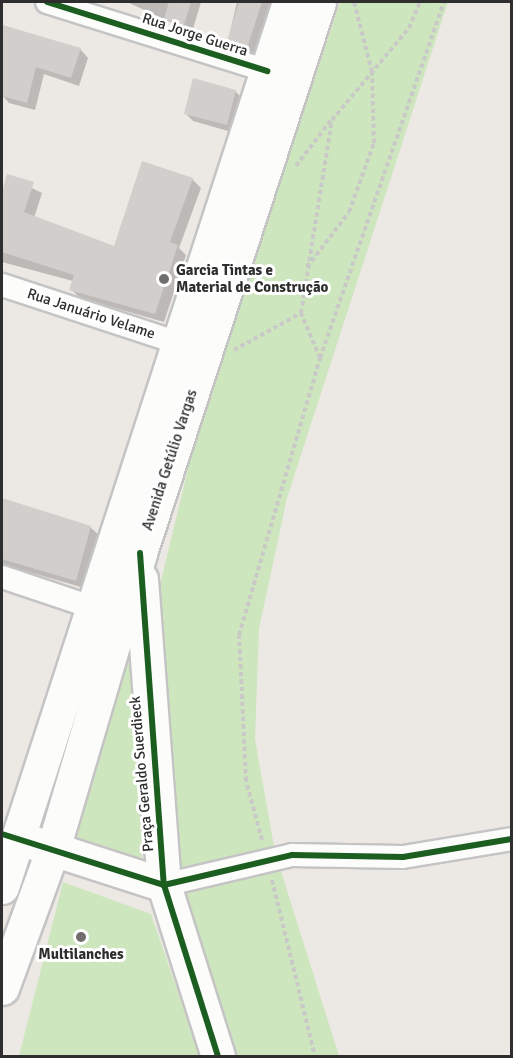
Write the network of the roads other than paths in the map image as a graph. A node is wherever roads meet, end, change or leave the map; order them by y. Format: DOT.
graph roads {
  1 [pos="47,2"];
  2 [pos="289,2"];
  3 [pos="319,2"];
  4 [pos="267,71"];
  5 [pos="2,285"];
  6 [pos="191,355"];
  7 [pos="140,554"];
  8 [pos="2,577"];
  9 [pos="94,608"];
  10 [pos="9,836"];
  11 [pos="512,839"];
  12 [pos="53,849"];
  13 [pos="164,885"];
  14 [pos="2,887"];
  15 [pos="2,988"];
  16 [pos="218,1056"];
  1 -- 4 [label="street, Rua Jorge Guerra"];
  2 -- 4 [label="main road, Avenida Getúlio Vargas"];
  3 -- 6 [label="main road, Avenida Getúlio Vargas"];
  4 -- 6 [label="main road, Avenida Getúlio Vargas"];
  5 -- 6 [label="street, Rua Januário Velame"];
  6 -- 7 [label="main road, Avenida Getúlio Vargas"];
  6 -- 9 [label="main road, Avenida Getúlio Vargas"];
  7 -- 12 [label="main road, Avenida Getúlio Vargas"];
  7 -- 13 [label="main road, Praça Geraldo Suerdieck"];
  8 -- 9 [label="street"];
  9 -- 10 [label="main road, Avenida Getúlio Vargas"];
  10 -- 12 [label="main road"];
  10 -- 14 [label="main road, Avenida Getúlio Vargas"];
  11 -- 13 [label="street"];
  12 -- 13 [label="main road"];
  12 -- 15 [label="main road, Avenida Getúlio Vargas"];
  13 -- 16 [label="main road, Praça Geraldo Suerdieck"];
}
